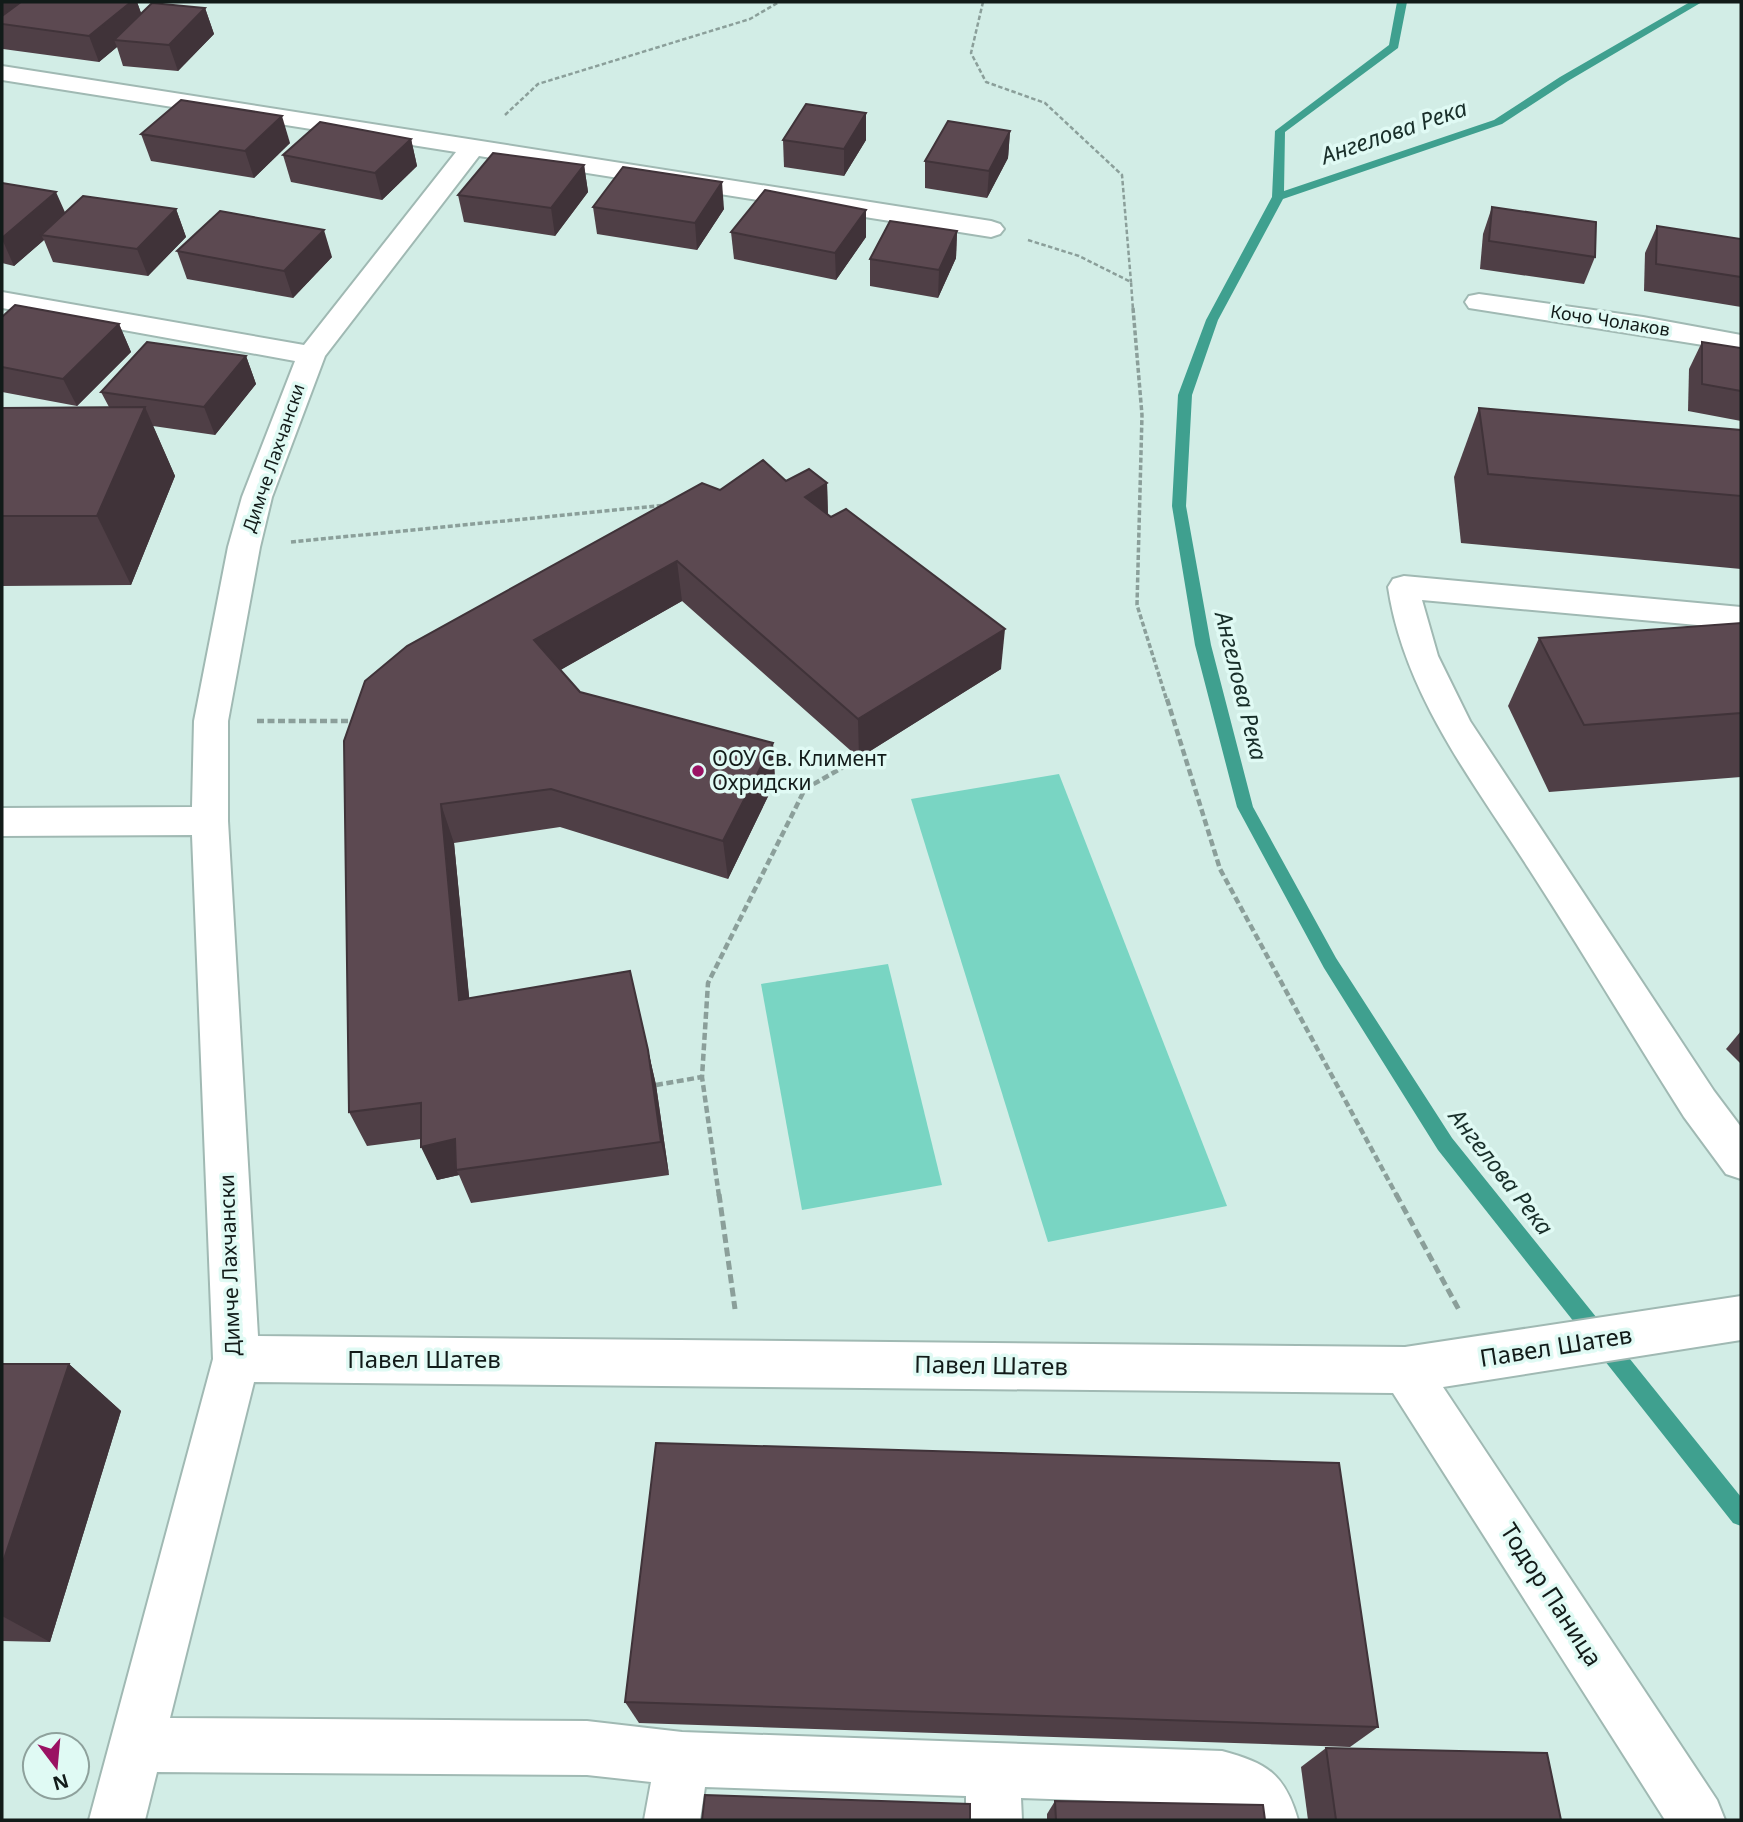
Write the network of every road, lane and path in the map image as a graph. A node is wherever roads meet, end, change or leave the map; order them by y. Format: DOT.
graph roads {
  1 [pos="779,2"];
  2 [pos="983,2"];
  3 [pos="2,73"];
  4 [pos="472,148"];
  5 [pos="991,229"];
  6 [pos="1131,282"];
  7 [pos="2,300"];
  8 [pos="1479,302"];
  9 [pos="1741,343"];
  10 [pos="311,355"];
  11 [pos="667,505"];
  12 [pos="244,547"];
  13 [pos="1741,618"];
  14 [pos="211,721"];
  15 [pos="366,721"];
  16 [pos="859,758"];
  17 [pos="210,821"];
  18 [pos="2,822"];
  19 [pos="702,1077"];
  20 [pos="656,1085"];
  21 [pos="1741,1160"];
  22 [pos="1741,1318"];
  23 [pos="1485,1358"];
  24 [pos="236,1359"];
  25 [pos="743,1364"];
  26 [pos="1405,1370"];
  27 [pos="136,1745"];
  28 [pos="682,1759"];
  29 [pos="993,1795"];
  30 [pos="117,1820"];
  31 [pos="672,1820"];
  32 [pos="1270,1820"];
  33 [pos="1697,1820"];
  1 -- 4 [label="path"];
  2 -- 6 [label="path"];
  3 -- 4 [label="street"];
  4 -- 5 [label="street"];
  4 -- 10 [label="street, Димче Лахчански"];
  5 -- 6 [label="path"];
  6 -- 23 [label="path"];
  7 -- 10 [label="street"];
  8 -- 9 [label="street, Кочо Чолаков"];
  10 -- 12 [label="street, Димче Лахчански"];
  11 -- 12 [label="path"];
  12 -- 14 [label="street, Димче Лахчански"];
  13 -- 21 [label="street"];
  14 -- 15 [label="path"];
  14 -- 17 [label="street, Димче Лахчански"];
  16 -- 19 [label="path"];
  17 -- 18 [label="street"];
  17 -- 24 [label="street, Димче Лахчански"];
  19 -- 20 [label="path"];
  19 -- 25 [label="path"];
  22 -- 23 [label="street, Павел Шатев"];
  23 -- 26 [label="street, Павел Шатев"];
  24 -- 25 [label="street, Павел Шатев"];
  24 -- 27 [label="street, Димче Лахчански"];
  25 -- 26 [label="street, Павел Шатев"];
  26 -- 33 [label="street, Тодор Паница"];
  27 -- 28 [label="street"];
  27 -- 30 [label="street, Димче Лахчански"];
  28 -- 29 [label="street"];
  28 -- 31 [label="street"];
  29 -- 32 [label="street"];
}
